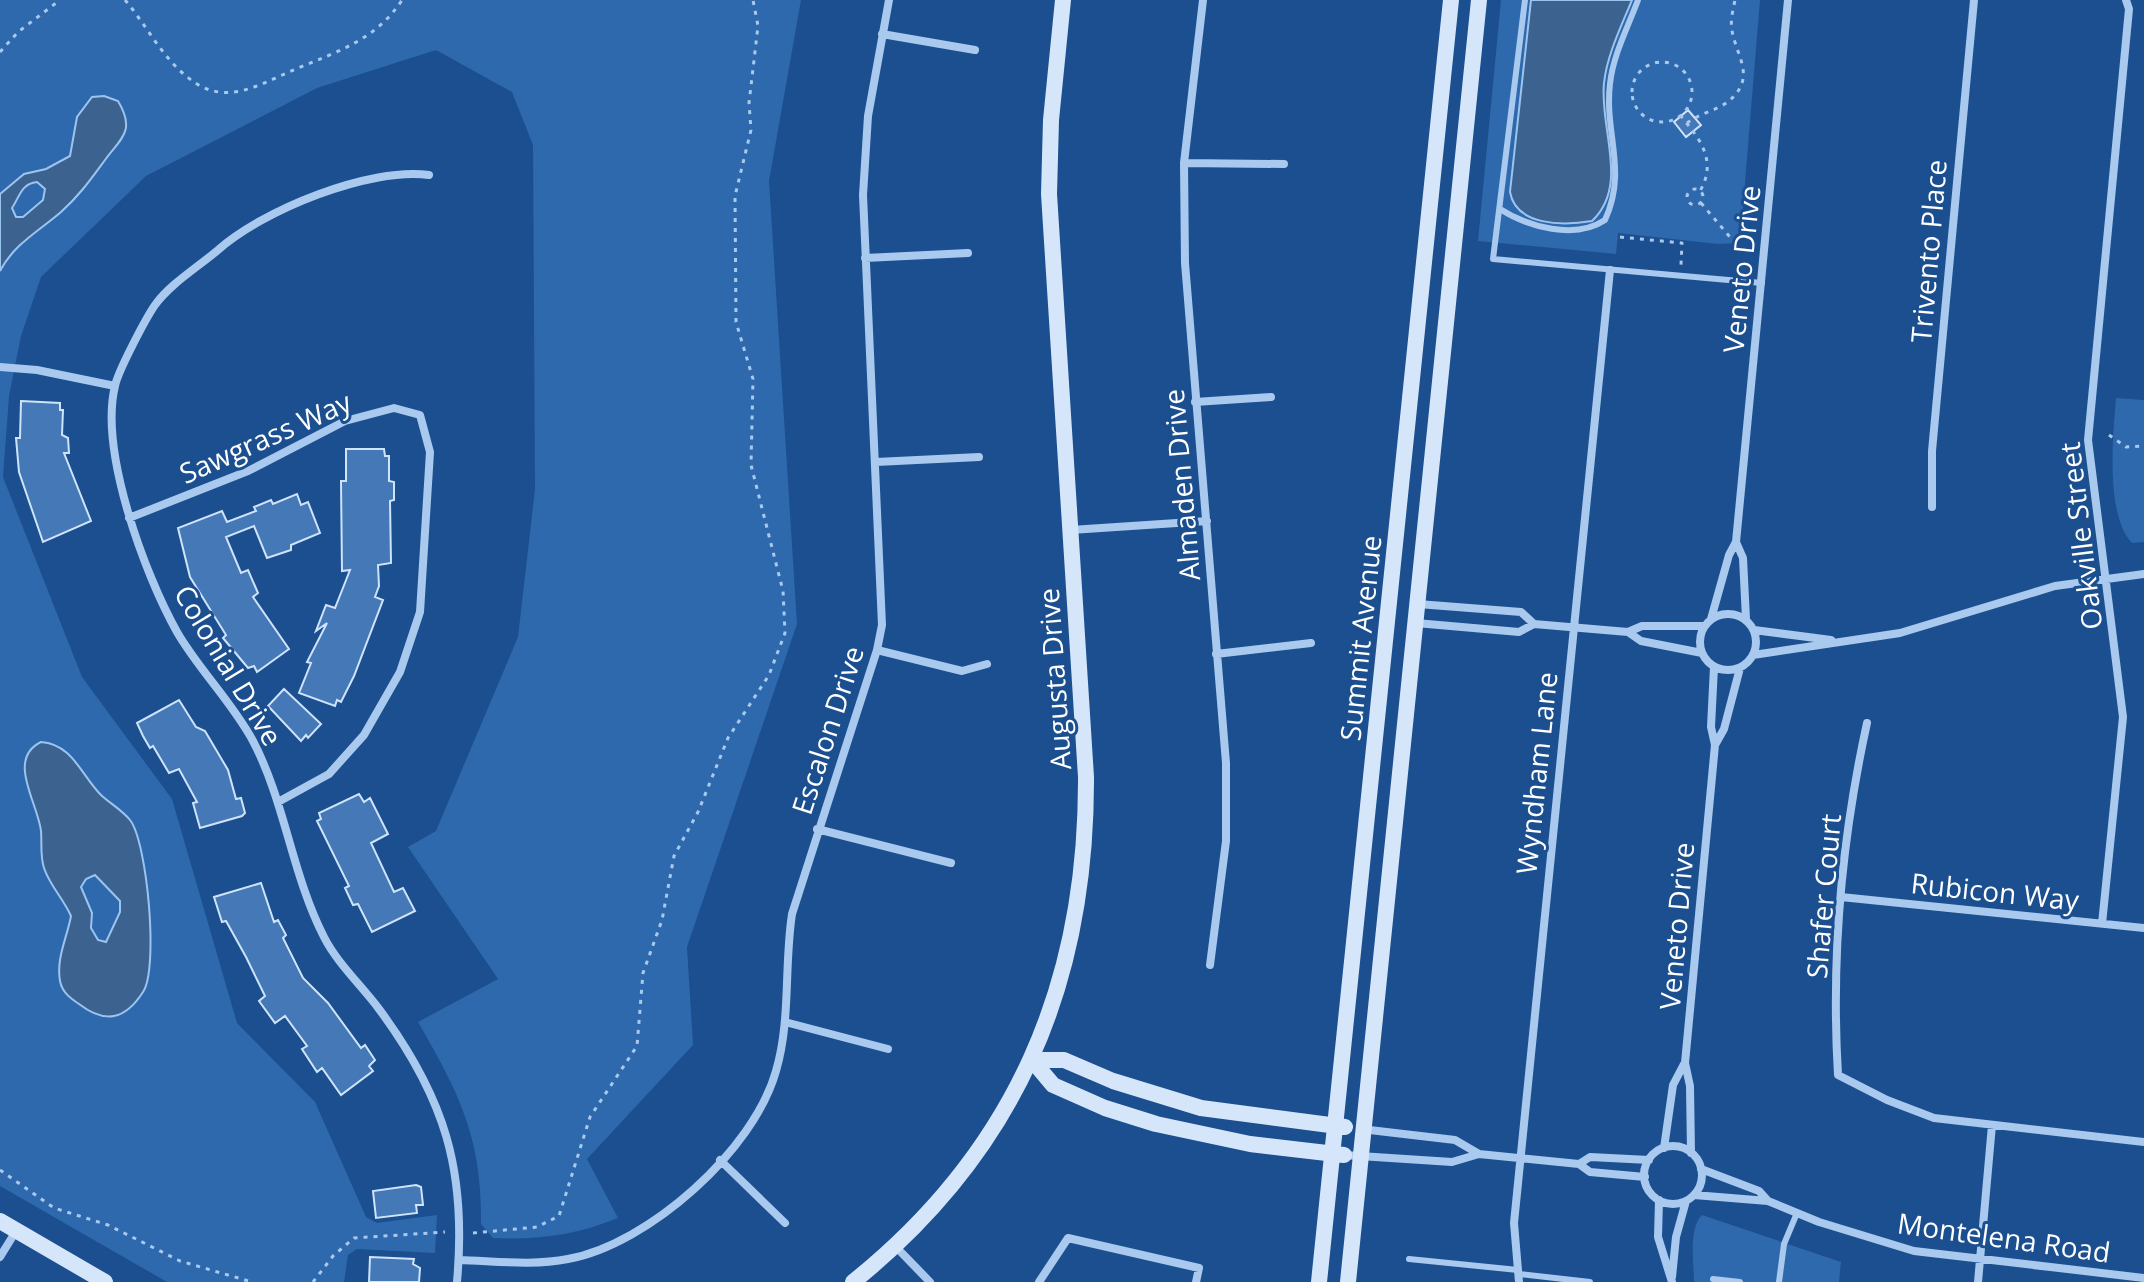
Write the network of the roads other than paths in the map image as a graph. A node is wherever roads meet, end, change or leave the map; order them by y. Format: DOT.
graph roads {
  1 [pos="889,0"];
  2 [pos="1063,0"];
  3 [pos="1203,0"];
  4 [pos="1451,0"];
  5 [pos="1479,0"];
  6 [pos="1525,0"];
  7 [pos="1638,0"];
  8 [pos="1788,0"];
  9 [pos="1974,0"];
  10 [pos="2126,0"];
  11 [pos="882,34"];
  12 [pos="975,50"];
  13 [pos="1184,163"];
  14 [pos="1284,164"];
  15 [pos="429,175"];
  16 [pos="1500,209"];
  17 [pos="968,253"];
  18 [pos="865,258"];
  19 [pos="1610,270"];
  20 [pos="1762,283"];
  21 [pos="0,367"];
  22 [pos="115,386"];
  23 [pos="1271,397"];
  24 [pos="1195,402"];
  25 [pos="979,457"];
  26 [pos="876,462"];
  27 [pos="1932,507"];
  28 [pos="129,518"];
  29 [pos="1207,521"];
  30 [pos="1071,530"];
  31 [pos="1736,542"];
  32 [pos="2144,574"];
  33 [pos="2107,577"];
  34 [pos="1418,604"];
  35 [pos="1711,619"];
  36 [pos="1746,619"];
  37 [pos="1416,623"];
  38 [pos="1534,624"];
  39 [pos="1704,626"];
  40 [pos="1573,628"];
  41 [pos="1754,630"];
  42 [pos="1628,632"];
  43 [pos="1831,641"];
  44 [pos="1311,643"];
  45 [pos="877,650"];
  46 [pos="1702,653"];
  47 [pos="1216,654"];
  48 [pos="1753,655"];
  49 [pos="987,664"];
  50 [pos="1714,667"];
  51 [pos="1740,668"];
  52 [pos="1867,723"];
  53 [pos="1715,745"];
  54 [pos="278,802"];
  55 [pos="817,829"];
  56 [pos="951,863"];
  57 [pos="1841,897"];
  58 [pos="2102,924"];
  59 [pos="2144,928"];
  60 [pos="1210,965"];
  61 [pos="785,1022"];
  62 [pos="888,1049"];
  63 [pos="1032,1060"];
  64 [pos="1685,1063"];
  65 [pos="1992,1125"];
  66 [pos="1348,1128"];
  67 [pos="2144,1142"];
  68 [pos="1664,1148"];
  69 [pos="1691,1153"];
  70 [pos="1479,1154"];
  71 [pos="1346,1155"];
  72 [pos="1520,1159"];
  73 [pos="720,1160"];
  74 [pos="1649,1160"];
  75 [pos="1579,1164"];
  76 [pos="1701,1169"];
  77 [pos="1645,1177"];
  78 [pos="1690,1198"];
  79 [pos="1659,1200"];
  80 [pos="1768,1201"];
  81 [pos="1797,1213"];
  82 [pos="0,1221"];
  83 [pos="785,1223"];
  84 [pos="16,1230"];
  85 [pos="896,1247"];
  86 [pos="0,1257"];
  87 [pos="1409,1259"];
  88 [pos="459,1260"];
  89 [pos="1980,1261"];
  90 [pos="1519,1275"];
  91 [pos="2144,1278"];
  92 [pos="1713,1279"];
  93 [pos="105,1282"];
  94 [pos="457,1282"];
  95 [pos="853,1282"];
  96 [pos="930,1282"];
  97 [pos="1039,1282"];
  98 [pos="1196,1282"];
  99 [pos="1319,1282"];
  100 [pos="1348,1282"];
  101 [pos="1590,1282"];
  102 [pos="1672,1282"];
  103 [pos="1740,1282"];
  104 [pos="1779,1282"];
  105 [pos="1978,1282"];
  1 -- 11 [label="street, Escalon Drive"];
  2 -- 30 [label="main road, Augusta Drive"];
  3 -- 13 [label="street, Almaden Drive"];
  4 -- 66 [label="main road, Summit Avenue"];
  5 -- 34 [label="main road, Summit Avenue"];
  6 -- 16 [label="lane"];
  7 -- 16 [label="lane"];
  8 -- 20 [label="street, Veneto Drive"];
  9 -- 27 [label="street, Trivento Place"];
  10 -- 33 [label="street, Oakville Street"];
  11 -- 12 [label="street"];
  11 -- 18 [label="street, Escalon Drive"];
  13 -- 14 [label="street"];
  13 -- 24 [label="street, Almaden Drive"];
  15 -- 22 [label="street, Colonial Drive"];
  16 -- 19 [label="lane"];
  17 -- 18 [label="street"];
  18 -- 26 [label="street, Escalon Drive"];
  19 -- 20 [label="lane"];
  19 -- 40 [label="street, Wyndham Lane"];
  20 -- 31 [label="street, Veneto Drive"];
  21 -- 22 [label="street"];
  22 -- 28 [label="street, Colonial Drive"];
  23 -- 24 [label="street"];
  24 -- 29 [label="street, Almaden Drive"];
  25 -- 26 [label="street"];
  26 -- 45 [label="street, Escalon Drive"];
  28 -- 54 [label="street, Colonial Drive"];
  28 -- 54 [label="street, Sawgrass Way"];
  29 -- 30 [label="street"];
  29 -- 47 [label="street, Almaden Drive"];
  30 -- 63 [label="main road, Augusta Drive"];
  31 -- 35 [label="street, Veneto Drive"];
  31 -- 36 [label="street, Veneto Drive"];
  32 -- 33 [label="street"];
  33 -- 43 [label="street"];
  33 -- 58 [label="street, Oakville Street"];
  34 -- 37 [label="main road, Summit Avenue"];
  34 -- 38 [label="street"];
  35 -- 36 [label="street"];
  35 -- 39 [label="street"];
  36 -- 41 [label="street"];
  37 -- 38 [label="street"];
  37 -- 66 [label="main road, Summit Avenue"];
  38 -- 40 [label="street"];
  39 -- 42 [label="street"];
  39 -- 46 [label="street"];
  40 -- 42 [label="street"];
  40 -- 72 [label="street, Wyndham Lane"];
  41 -- 43 [label="street"];
  41 -- 48 [label="street"];
  42 -- 46 [label="street"];
  43 -- 48 [label="street"];
  44 -- 47 [label="street"];
  45 -- 49 [label="street"];
  45 -- 55 [label="street, Escalon Drive"];
  46 -- 50 [label="street"];
  47 -- 60 [label="street, Almaden Drive"];
  48 -- 51 [label="street"];
  50 -- 51 [label="street"];
  50 -- 53 [label="street, Veneto Drive"];
  51 -- 53 [label="street, Veneto Drive"];
  52 -- 57 [label="street, Shafer Court"];
  53 -- 64 [label="street, Veneto Drive"];
  54 -- 88 [label="street, Colonial Drive"];
  55 -- 56 [label="street"];
  55 -- 61 [label="street, Escalon Drive"];
  57 -- 58 [label="street, Rubicon Way"];
  57 -- 65 [label="street, Shafer Court"];
  58 -- 59 [label="street, Rubicon Way"];
  61 -- 62 [label="street"];
  61 -- 73 [label="street, Escalon Drive"];
  63 -- 66 [label="main road"];
  63 -- 71 [label="main road"];
  63 -- 85 [label="main road, Augusta Drive"];
  64 -- 68 [label="street, Veneto Drive"];
  64 -- 69 [label="street, Veneto Drive"];
  65 -- 67 [label="street"];
  65 -- 89 [label="street"];
  66 -- 70 [label="street"];
  66 -- 71 [label="main road, Summit Avenue"];
  66 -- 71 [label="main road, Summit Avenue"];
  68 -- 69 [label="street"];
  68 -- 74 [label="street"];
  69 -- 76 [label="street"];
  70 -- 71 [label="street"];
  70 -- 72 [label="street"];
  71 -- 99 [label="main road, Summit Avenue"];
  71 -- 100 [label="main road, Summit Avenue"];
  72 -- 75 [label="street"];
  72 -- 90 [label="street, Wyndham Lane"];
  73 -- 83 [label="street"];
  73 -- 88 [label="street, Escalon Drive"];
  74 -- 75 [label="street"];
  74 -- 77 [label="street"];
  75 -- 77 [label="street"];
  76 -- 78 [label="street"];
  76 -- 80 [label="street, Montelena Road"];
  77 -- 79 [label="street"];
  78 -- 79 [label="street"];
  78 -- 80 [label="street, Montelena Road"];
  78 -- 102 [label="street"];
  79 -- 102 [label="street"];
  80 -- 81 [label="street, Montelena Road"];
  81 -- 89 [label="street, Montelena Road"];
  81 -- 104 [label="lane"];
  82 -- 84 [label="main road"];
  84 -- 86 [label="street"];
  84 -- 93 [label="main road"];
  85 -- 95 [label="main road, Augusta Drive"];
  85 -- 96 [label="street"];
  87 -- 90 [label="lane"];
  88 -- 94 [label="street, Colonial Drive"];
  89 -- 91 [label="street, Montelena Road"];
  89 -- 105 [label="street"];
  90 -- 101 [label="lane"];
  92 -- 103 [label="lane"];
  97 -- 98 [label="street"];
}
